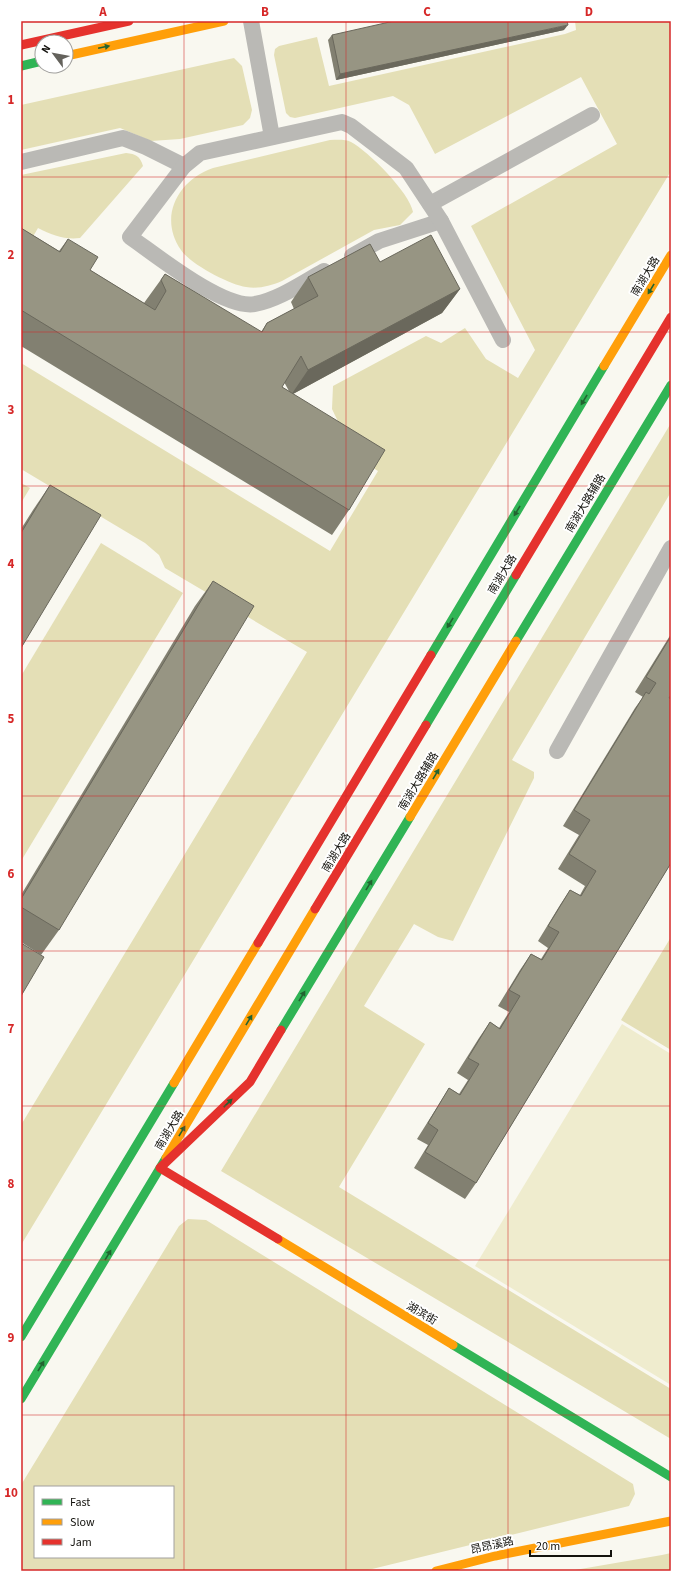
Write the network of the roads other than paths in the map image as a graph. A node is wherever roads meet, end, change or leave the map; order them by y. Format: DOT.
graph roads {
  1 [pos="129,21"];
  2 [pos="224,21"];
  3 [pos="251,21"];
  4 [pos="21,45"];
  5 [pos="74,54"];
  6 [pos="34,63"];
  7 [pos="21,66"];
  8 [pos="592,115"];
  9 [pos="272,137"];
  10 [pos="21,162"];
  11 [pos="184,166"];
  12 [pos="430,204"];
  13 [pos="441,221"];
  14 [pos="671,255"];
  15 [pos="671,316"];
  16 [pos="503,340"];
  17 [pos="671,385"];
  18 [pos="671,548"];
  19 [pos="557,751"];
  20 [pos="160,1168"];
  21 [pos="21,1337"];
  22 [pos="21,1399"];
  23 [pos="671,1478"];
  24 [pos="671,1521"];
  25 [pos="436,1571"];
  1 -- 4 [label="main road"];
  5 -- 2 [label="main road, one-way"];
  3 -- 9 [label="lane"];
  6 -- 7 [label="main road"];
  8 -- 12 [label="lane"];
  9 -- 11 [label="lane"];
  9 -- 12 [label="lane"];
  10 -- 11 [label="lane"];
  11 -- 13 [label="lane"];
  12 -- 13 [label="lane"];
  13 -- 16 [label="lane"];
  14 -- 21 [label="main road, 南湖大路, one-way"];
  20 -- 15 [label="main road, 南湖大路, one-way"];
  20 -- 17 [label="main road, 南湖大路辅路, one-way"];
  18 -- 19 [label="lane"];
  22 -- 20 [label="main road, 南湖大路, one-way"];
  20 -- 23 [label="main road, 湖滨街"];
  24 -- 25 [label="main road, 昂昂溪路"];
}
